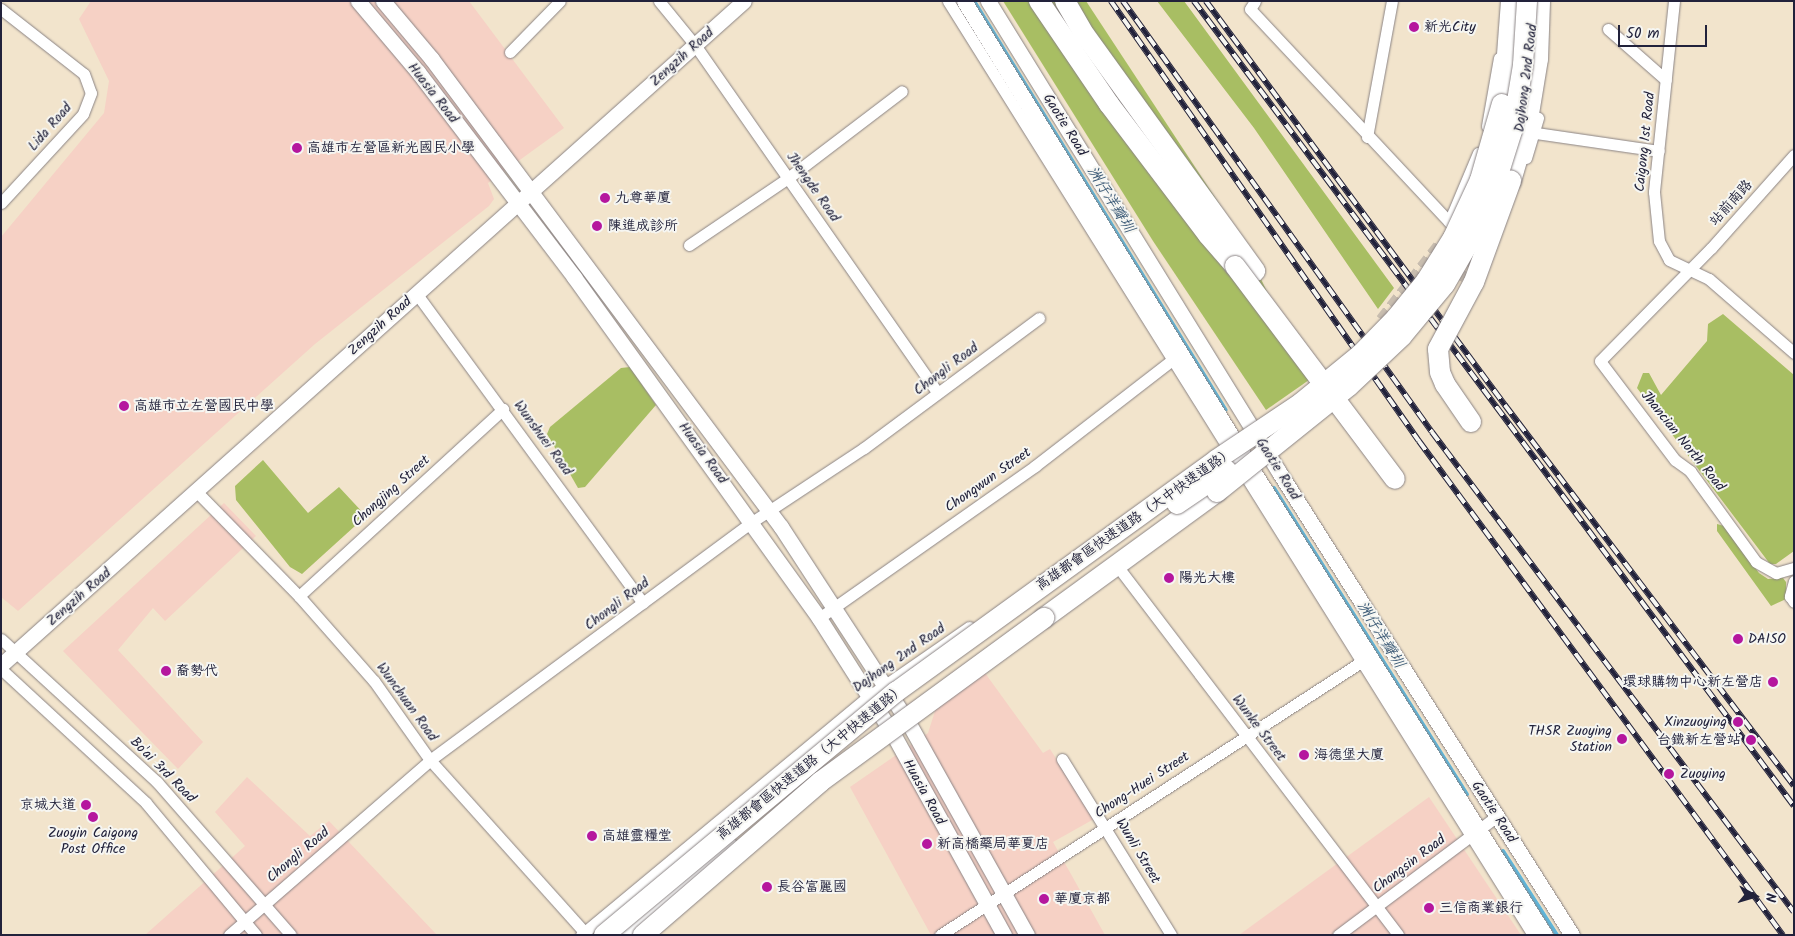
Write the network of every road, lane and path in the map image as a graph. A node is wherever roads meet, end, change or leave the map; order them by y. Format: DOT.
graph roads {
  1 [pos="358,1"];
  2 [pos="383,1"];
  3 [pos="560,1"];
  4 [pos="658,1"];
  5 [pos="744,1"];
  6 [pos="948,1"];
  7 [pos="964,1"];
  8 [pos="988,1"];
  9 [pos="1039,1"];
  10 [pos="1050,1"];
  11 [pos="1065,1"];
  12 [pos="1256,1"];
  13 [pos="1392,1"];
  14 [pos="1502,1"];
  15 [pos="1511,1"];
  16 [pos="1520,1"];
  17 [pos="1526,1"];
  18 [pos="1540,1"];
  19 [pos="1548,1"];
  20 [pos="1674,1"];
  21 [pos="1,9"];
  22 [pos="1608,28"];
  23 [pos="695,45"];
  24 [pos="510,52"];
  25 [pos="1666,80"];
  26 [pos="902,91"];
  27 [pos="1502,104"];
  28 [pos="1536,133"];
  29 [pos="1367,137"];
  30 [pos="1659,151"];
  31 [pos="1794,155"];
  32 [pos="788,178"];
  33 [pos="1511,181"];
  34 [pos="532,192"];
  35 [pos="1,203"];
  36 [pos="518,204"];
  37 [pos="689,245"];
  38 [pos="1235,266"];
  39 [pos="1485,269"];
  40 [pos="1689,269"];
  41 [pos="416,293"];
  42 [pos="1039,318"];
  43 [pos="1794,353"];
  44 [pos="1172,361"];
  45 [pos="938,393"];
  46 [pos="1300,403"];
  47 [pos="503,409"];
  48 [pos="1471,422"];
  49 [pos="1250,423"];
  50 [pos="1227,439"];
  51 [pos="1273,462"];
  52 [pos="1250,476"];
  53 [pos="197,492"];
  54 [pos="1217,492"];
  55 [pos="769,510"];
  56 [pos="752,522"];
  57 [pos="1118,567"];
  58 [pos="1794,568"];
  59 [pos="1794,581"];
  60 [pos="299,596"];
  61 [pos="643,602"];
  62 [pos="1794,602"];
  63 [pos="835,606"];
  64 [pos="819,618"];
  65 [pos="1044,618"];
  66 [pos="977,627"];
  67 [pos="1,639"];
  68 [pos="16,652"];
  69 [pos="989,652"];
  70 [pos="1361,662"];
  71 [pos="1,667"];
  72 [pos="903,673"];
  73 [pos="885,686"];
  74 [pos="868,698"];
  75 [pos="896,702"];
  76 [pos="932,704"];
  77 [pos="879,714"];
  78 [pos="908,722"];
  79 [pos="893,734"];
  80 [pos="1246,736"];
  81 [pos="1062,758"];
  82 [pos="430,760"];
  83 [pos="1497,816"];
  84 [pos="1105,826"];
  85 [pos="1474,834"];
  86 [pos="1004,894"];
  87 [pos="264,903"];
  88 [pos="986,906"];
  89 [pos="1377,906"];
  90 [pos="244,920"];
  91 [pos="584,934"];
  92 [pos="229,935"];
  93 [pos="256,935"];
  94 [pos="291,935"];
  95 [pos="604,935"];
  96 [pos="626,935"];
  97 [pos="643,935"];
  98 [pos="940,935"];
  99 [pos="1004,935"];
  100 [pos="1028,935"];
  101 [pos="1171,935"];
  102 [pos="1338,935"];
  103 [pos="1398,935"];
  104 [pos="1532,935"];
  105 [pos="1546,935"];
  106 [pos="1572,935"];
  1 -- 36 [label="street, Huasia Road"];
  2 -- 34 [label="street, Huasia Road"];
  3 -- 24 [label="street"];
  4 -- 23 [label="street, Jhengde Road"];
  5 -- 23 [label="street, Zengzih Road"];
  6 -- 44 [label="street, Gaotie Road"];
  7 -- 50 [label="street, Gaotie Road"];
  8 -- 49 [label="street, Gaotie Road"];
  9 -- 38 [label="highway"];
  10 -- 38 [label="highway"];
  11 -- 38 [label="highway, bridge"];
  12 -- 29 [label="street"];
  13 -- 29 [label="street"];
  14 -- 29 [label="street"];
  15 -- 27 [label="highway, 高雄都會區快速道路（大中快速道路）"];
  16 -- 27 [label="highway"];
  17 -- 54 [label="highway, bridge"];
  18 -- 33 [label="highway, 高雄都會區快速道路（大中快速道路）"];
  19 -- 28 [label="street, Dajhong 2nd Road"];
  20 -- 25 [label="street, Caigong 1st Road"];
  21 -- 35 [label="street, Lida Road"];
  22 -- 25 [label="street"];
  23 -- 32 [label="street, Jhengde Road"];
  23 -- 34 [label="street, Zengzih Road"];
  25 -- 30 [label="street, Caigong 1st Road"];
  26 -- 32 [label="street"];
  27 -- 46 [label="highway, 高雄都會區快速道路（大中快速道路）, bridge"];
  28 -- 30 [label="street"];
  28 -- 39 [label="street, Dajhong 2nd Road"];
  30 -- 40 [label="street, Caigong 1st Road"];
  31 -- 40 [label="street, 站前南路"];
  32 -- 37 [label="street"];
  32 -- 45 [label="street, Jhengde Road"];
  33 -- 48 [label="highway, bridge"];
  33 -- 54 [label="highway, 高雄都會區快速道路（大中快速道路）, bridge"];
  34 -- 36 [label="street, Zengzih Road"];
  34 -- 55 [label="street, Huasia Road"];
  36 -- 41 [label="street, Zengzih Road"];
  36 -- 56 [label="street, Huasia Road"];
  40 -- 43 [label="street, Caigong 1st Road"];
  40 -- 58 [label="street, Jhancian North Road"];
  41 -- 47 [label="street, Wunshuei Road"];
  41 -- 53 [label="street, Zengzih Road"];
  42 -- 45 [label="street, Chongli Road"];
  44 -- 50 [label="street, Gaotie Road"];
  44 -- 63 [label="street, Chongwun Street"];
  45 -- 55 [label="street, Chongli Road"];
  46 -- 75 [label="highway, bridge"];
  46 -- 95 [label="highway, 高雄都會區快速道路（大中快速道路）, bridge"];
  47 -- 60 [label="street, Chongjing Street"];
  47 -- 61 [label="street, Wunshuei Road"];
  49 -- 50 [label="street, Dajhong 2nd Road"];
  49 -- 51 [label="street, Gaotie Road"];
  50 -- 52 [label="street, Gaotie Road"];
  50 -- 72 [label="street, Dajhong 2nd Road"];
  51 -- 52 [label="street"];
  51 -- 83 [label="street, Gaotie Road"];
  52 -- 57 [label="street"];
  52 -- 70 [label="street, Gaotie Road"];
  52 -- 85 [label="street, Gaotie Road"];
  53 -- 60 [label="street, Wunchuan Road"];
  53 -- 68 [label="street, Zengzih Road"];
  54 -- 65 [label="highway, 高雄都會區快速道路（大中快速道路）"];
  55 -- 56 [label="street, Chongli Road"];
  55 -- 63 [label="street, Huasia Road"];
  56 -- 61 [label="street, Chongli Road"];
  56 -- 64 [label="street, Huasia Road"];
  57 -- 76 [label="street"];
  57 -- 80 [label="street, Wunke Street"];
  59 -- 62 [label="street"];
  60 -- 82 [label="street, Wunchuan Road"];
  61 -- 82 [label="street, Chongli Road"];
  63 -- 64 [label="street, Chongwun Street"];
  63 -- 73 [label="street, Huasia Road"];
  64 -- 74 [label="street, Huasia Road"];
  65 -- 96 [label="highway, bridge"];
  65 -- 97 [label="highway, 高雄都會區快速道路（大中快速道路）, bridge"];
  66 -- 72 [label="street"];
  67 -- 68 [label="street, Bo'ai 3rd Road"];
  68 -- 71 [label="street, Zengzih Road"];
  68 -- 87 [label="street, Bo'ai 3rd Road"];
  69 -- 76 [label="street"];
  70 -- 80 [label="street, Chong-Huei Street"];
  70 -- 85 [label="street, Gaotie Road"];
  71 -- 90 [label="street"];
  72 -- 73 [label="street, Dajhong 2nd Road"];
  73 -- 74 [label="street, Dajhong 2nd Road"];
  73 -- 75 [label="street, Huasia Road"];
  74 -- 77 [label="street, Huasia Road"];
  74 -- 91 [label="street, Dajhong 2nd Road"];
  75 -- 77 [label="highway"];
  75 -- 78 [label="street, Huasia Road"];
  76 -- 78 [label="street"];
  77 -- 79 [label="street, Huasia Road"];
  78 -- 79 [label="street"];
  78 -- 86 [label="street, Huasia Road"];
  79 -- 88 [label="street, Huasia Road"];
  79 -- 97 [label="street"];
  80 -- 84 [label="street, Chong-Huei Street"];
  80 -- 89 [label="street, Wunke Street"];
  81 -- 84 [label="street, Wunli Street"];
  82 -- 87 [label="street, Chongli Road"];
  82 -- 91 [label="street, Wunchuan Road"];
  83 -- 85 [label="street, Chongsin Road"];
  83 -- 106 [label="street, Gaotie Road"];
  84 -- 86 [label="street, Chong-Huei Street"];
  84 -- 101 [label="street, Wunli Street"];
  85 -- 89 [label="street, Chongsin Road"];
  85 -- 104 [label="street, Gaotie Road"];
  85 -- 105 [label="street, Gaotie Road"];
  86 -- 88 [label="street, Chong-Huei Street"];
  86 -- 100 [label="street, Huasia Road"];
  87 -- 90 [label="street, Chongli Road"];
  87 -- 94 [label="street, Bo'ai 3rd Road"];
  88 -- 98 [label="street, Chong-Huei Street"];
  88 -- 99 [label="street, Huasia Road"];
  89 -- 102 [label="street, Chongsin Road"];
  89 -- 103 [label="street, Wunke Street"];
  90 -- 92 [label="street, Chongli Road"];
  90 -- 93 [label="street"];
}
